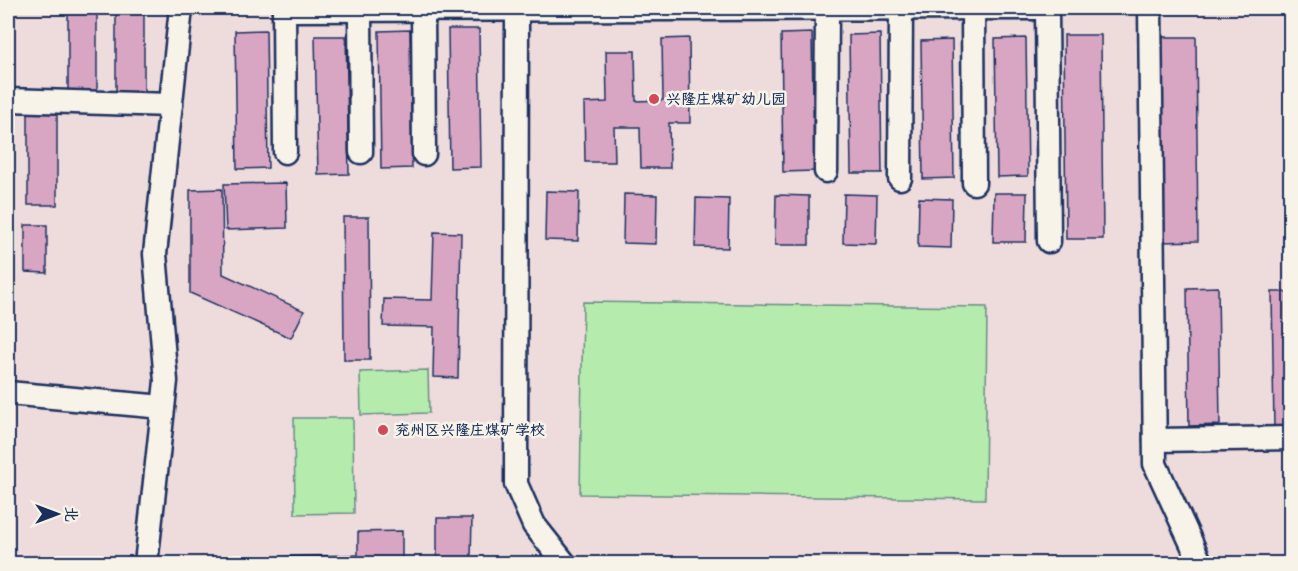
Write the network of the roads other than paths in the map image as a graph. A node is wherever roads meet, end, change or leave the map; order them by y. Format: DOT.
graph roads {
  1 [pos="181,8"];
  2 [pos="599,8"];
  3 [pos="673,8"];
  4 [pos="755,8"];
  5 [pos="827,8"];
  6 [pos="901,8"];
  7 [pos="973,8"];
  8 [pos="1047,8"];
  9 [pos="1150,8"];
  10 [pos="284,9"];
  11 [pos="360,9"];
  12 [pos="423,9"];
  13 [pos="517,9"];
  14 [pos="8,100"];
  15 [pos="171,105"];
  16 [pos="285,152"];
  17 [pos="361,152"];
  18 [pos="424,154"];
  19 [pos="826,171"];
  20 [pos="900,178"];
  21 [pos="974,183"];
  22 [pos="1049,241"];
  23 [pos="8,393"];
  24 [pos="163,407"];
  25 [pos="1290,438"];
  26 [pos="1155,440"];
  27 [pos="146,564"];
  28 [pos="565,564"];
  29 [pos="1201,564"];
  1 -- 15 [label="street"];
  2 -- 3 [label="street"];
  2 -- 13 [label="street"];
  3 -- 4 [label="street"];
  4 -- 5 [label="street"];
  5 -- 6 [label="street"];
  5 -- 19 [label="street"];
  6 -- 7 [label="street"];
  6 -- 20 [label="street"];
  7 -- 8 [label="street"];
  7 -- 21 [label="street"];
  8 -- 22 [label="street"];
  9 -- 26 [label="street"];
  10 -- 11 [label="street"];
  10 -- 16 [label="street"];
  11 -- 12 [label="street"];
  11 -- 17 [label="street"];
  12 -- 13 [label="street"];
  12 -- 18 [label="street"];
  13 -- 28 [label="street"];
  14 -- 15 [label="street"];
  15 -- 24 [label="street"];
  23 -- 24 [label="street"];
  24 -- 27 [label="street"];
  25 -- 26 [label="street"];
  26 -- 29 [label="street"];
}
